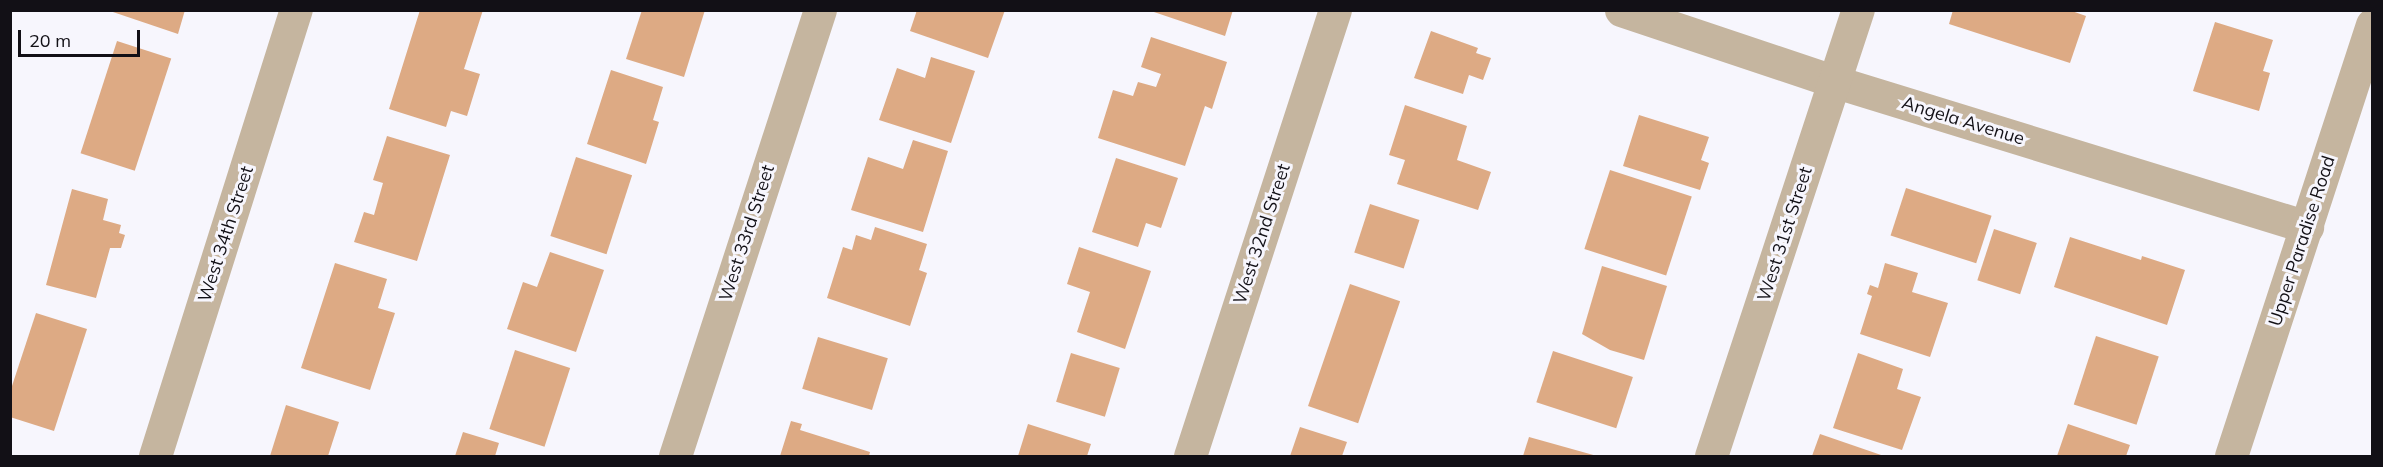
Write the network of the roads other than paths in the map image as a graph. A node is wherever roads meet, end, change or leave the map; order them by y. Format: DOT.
graph roads {
  1 [pos="296,10"];
  2 [pos="820,10"];
  3 [pos="1335,10"];
  4 [pos="1621,10"];
  5 [pos="1858,10"];
  6 [pos="2373,24"];
  7 [pos="1836,82"];
  8 [pos="2307,227"];
  9 [pos="155,456"];
  10 [pos="675,456"];
  11 [pos="1190,456"];
  12 [pos="1711,456"];
  13 [pos="2231,456"];
  1 -- 9 [label="street, West 34th Street"];
  2 -- 10 [label="street, West 33rd Street"];
  3 -- 11 [label="street, West 32nd Street"];
  4 -- 7 [label="street, Angela Avenue"];
  5 -- 7 [label="street, West 31st Street"];
  6 -- 8 [label="street, Upper Paradise Road"];
  7 -- 8 [label="street, Angela Avenue"];
  7 -- 12 [label="street, West 31st Street"];
  8 -- 13 [label="street, Upper Paradise Road"];
}
